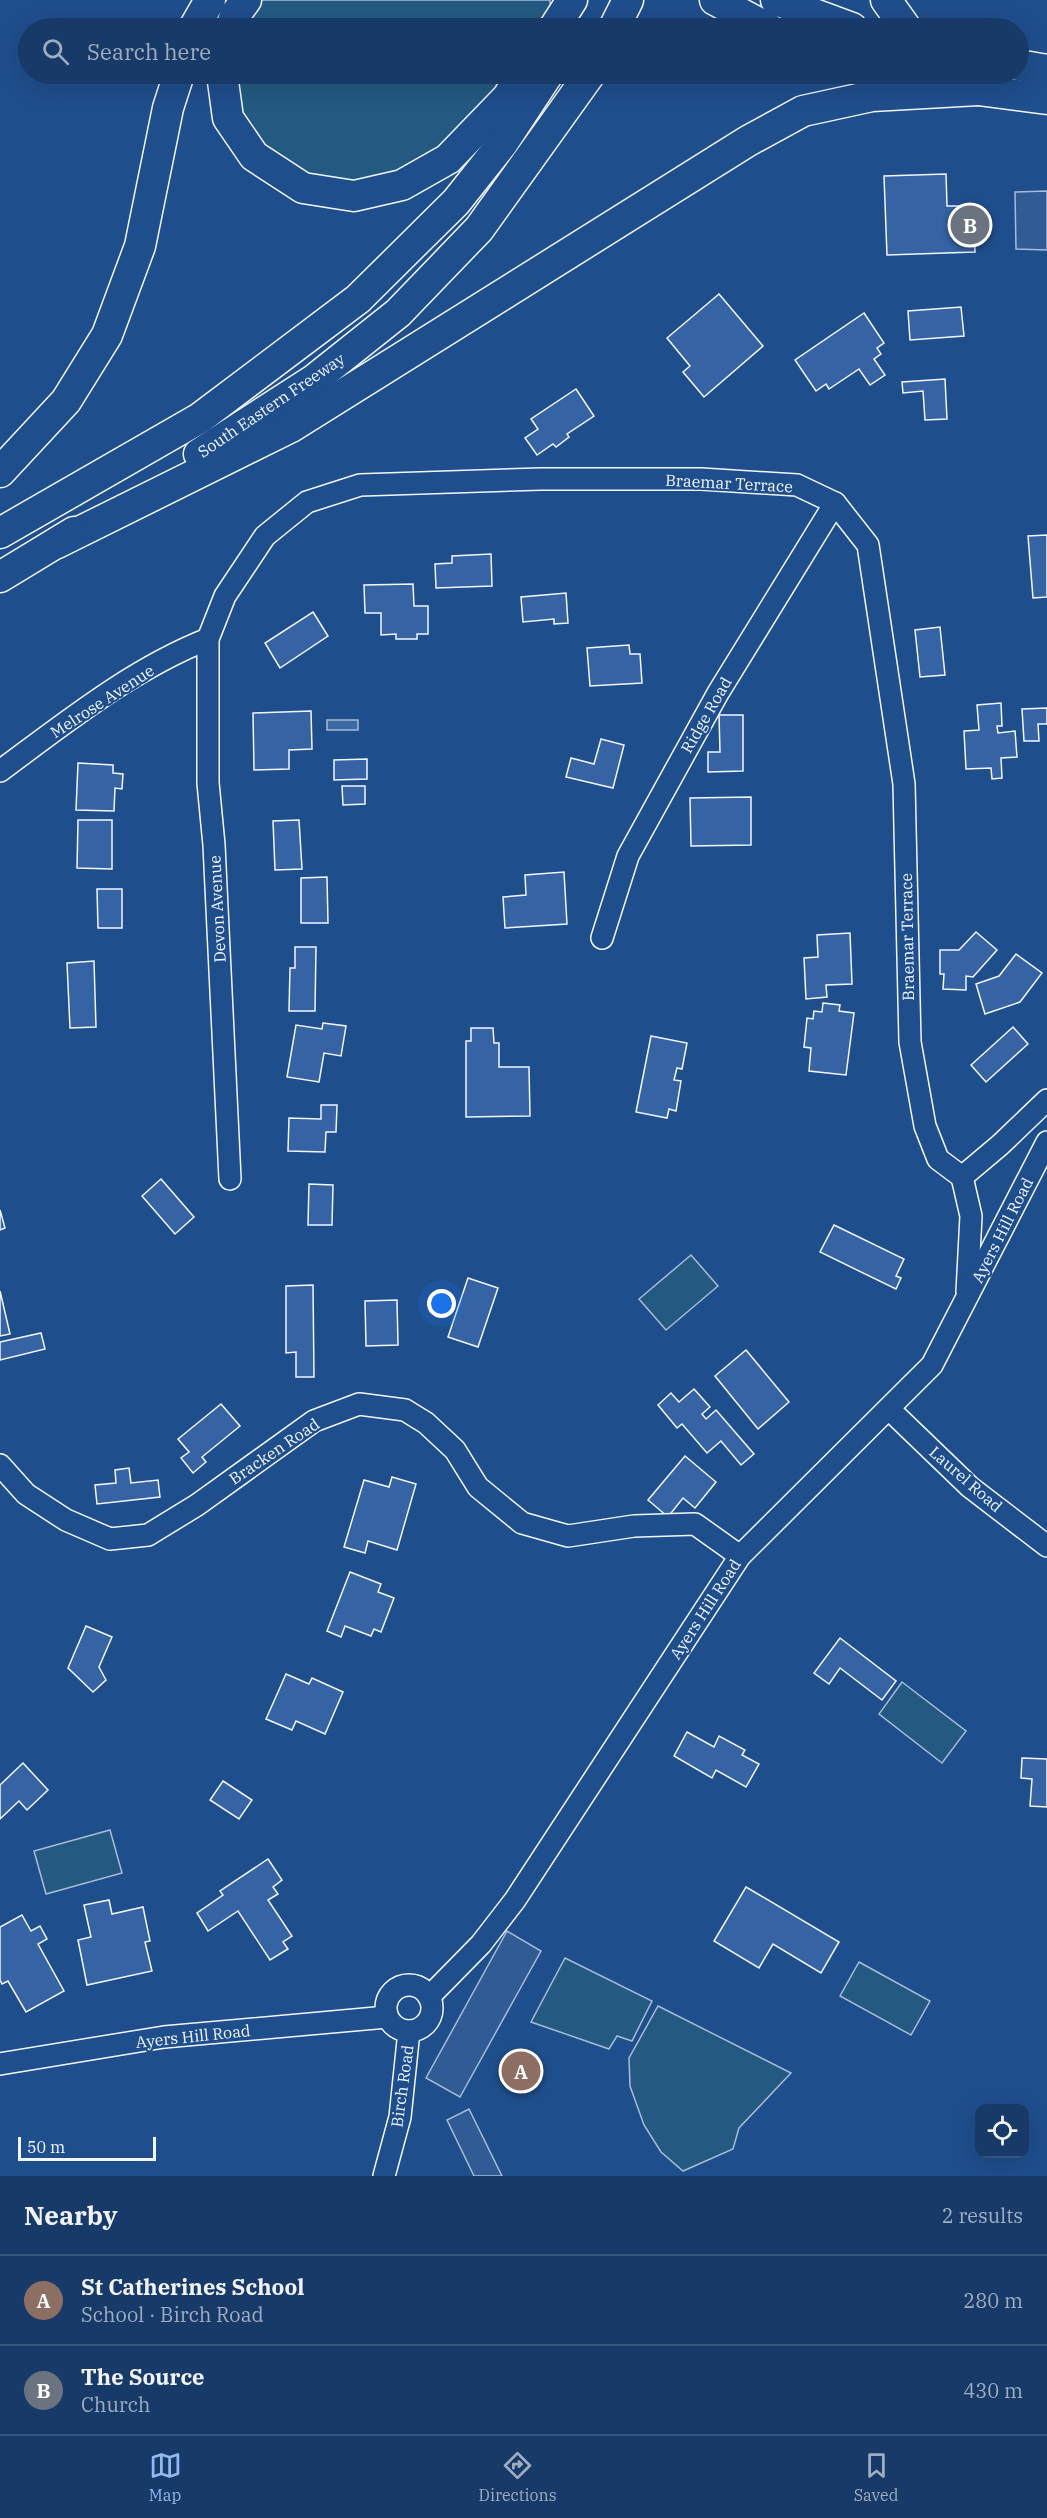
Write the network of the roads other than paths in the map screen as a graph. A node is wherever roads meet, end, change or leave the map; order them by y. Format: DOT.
graph roads {
  1 [pos="210,0"];
  2 [pos="246,0"];
  3 [pos="715,0"];
  4 [pos="776,0"];
  5 [pos="886,0"];
  6 [pos="583,8"];
  7 [pos="200,18"];
  8 [pos="234,18"];
  9 [pos="568,18"];
  10 [pos="749,18"];
  11 [pos="825,18"];
  12 [pos="899,18"];
  13 [pos="1029,67"];
  14 [pos="1047,70"];
  15 [pos="176,84"];
  16 [pos="223,84"];
  17 [pos="517,84"];
  18 [pos="541,84"];
  19 [pos="583,84"];
  20 [pos="945,84"];
  21 [pos="978,90"];
  22 [pos="1047,99"];
  23 [pos="0,472"];
  24 [pos="835,503"];
  25 [pos="0,533"];
  26 [pos="57,543"];
  27 [pos="0,576"];
  28 [pos="208,639"];
  29 [pos="0,771"];
  30 [pos="602,938"];
  31 [pos="1047,1100"];
  32 [pos="1047,1142"];
  33 [pos="962,1177"];
  34 [pos="230,1179"];
  35 [pos="966,1299"];
  36 [pos="889,1409"];
  37 [pos="0,1465"];
  38 [pos="1047,1546"];
  39 [pos="740,1556"];
  40 [pos="429,1997"];
  41 [pos="387,2017"];
  42 [pos="409,2031"];
  43 [pos="0,2064"];
  44 [pos="384,2176"];
  1 -- 7 [label="highway"];
  2 -- 8 [label="highway"];
  3 -- 10 [label="highway"];
  4 -- 11 [label="highway"];
  5 -- 12 [label="highway"];
  6 -- 9 [label="highway"];
  13 -- 14 [label="highway"];
  15 -- 23 [label="highway"];
  16 -- 17 [label="highway"];
  18 -- 25 [label="highway, South Eastern Freeway"];
  19 -- 26 [label="highway, South Eastern Freeway"];
  20 -- 21 [label="highway"];
  21 -- 22 [label="highway"];
  21 -- 26 [label="highway"];
  24 -- 28 [label="street, Braemar Terrace"];
  24 -- 30 [label="street, Ridge Road"];
  24 -- 33 [label="street, Braemar Terrace"];
  26 -- 27 [label="highway, South Eastern Freeway"];
  28 -- 29 [label="street, Melrose Avenue"];
  28 -- 34 [label="street, Devon Avenue"];
  31 -- 33 [label="street"];
  32 -- 35 [label="street, Ayers Hill Road"];
  33 -- 35 [label="street"];
  35 -- 36 [label="street, Ayers Hill Road"];
  36 -- 38 [label="street, Laurel Road"];
  36 -- 39 [label="street, Ayers Hill Road"];
  37 -- 39 [label="street, Bracken Road"];
  39 -- 40 [label="street, Ayers Hill Road"];
  40 -- 41 [label="street"];
  40 -- 42 [label="street"];
  41 -- 42 [label="street"];
  41 -- 43 [label="street, Ayers Hill Road"];
  42 -- 44 [label="street, Birch Road"];
}
